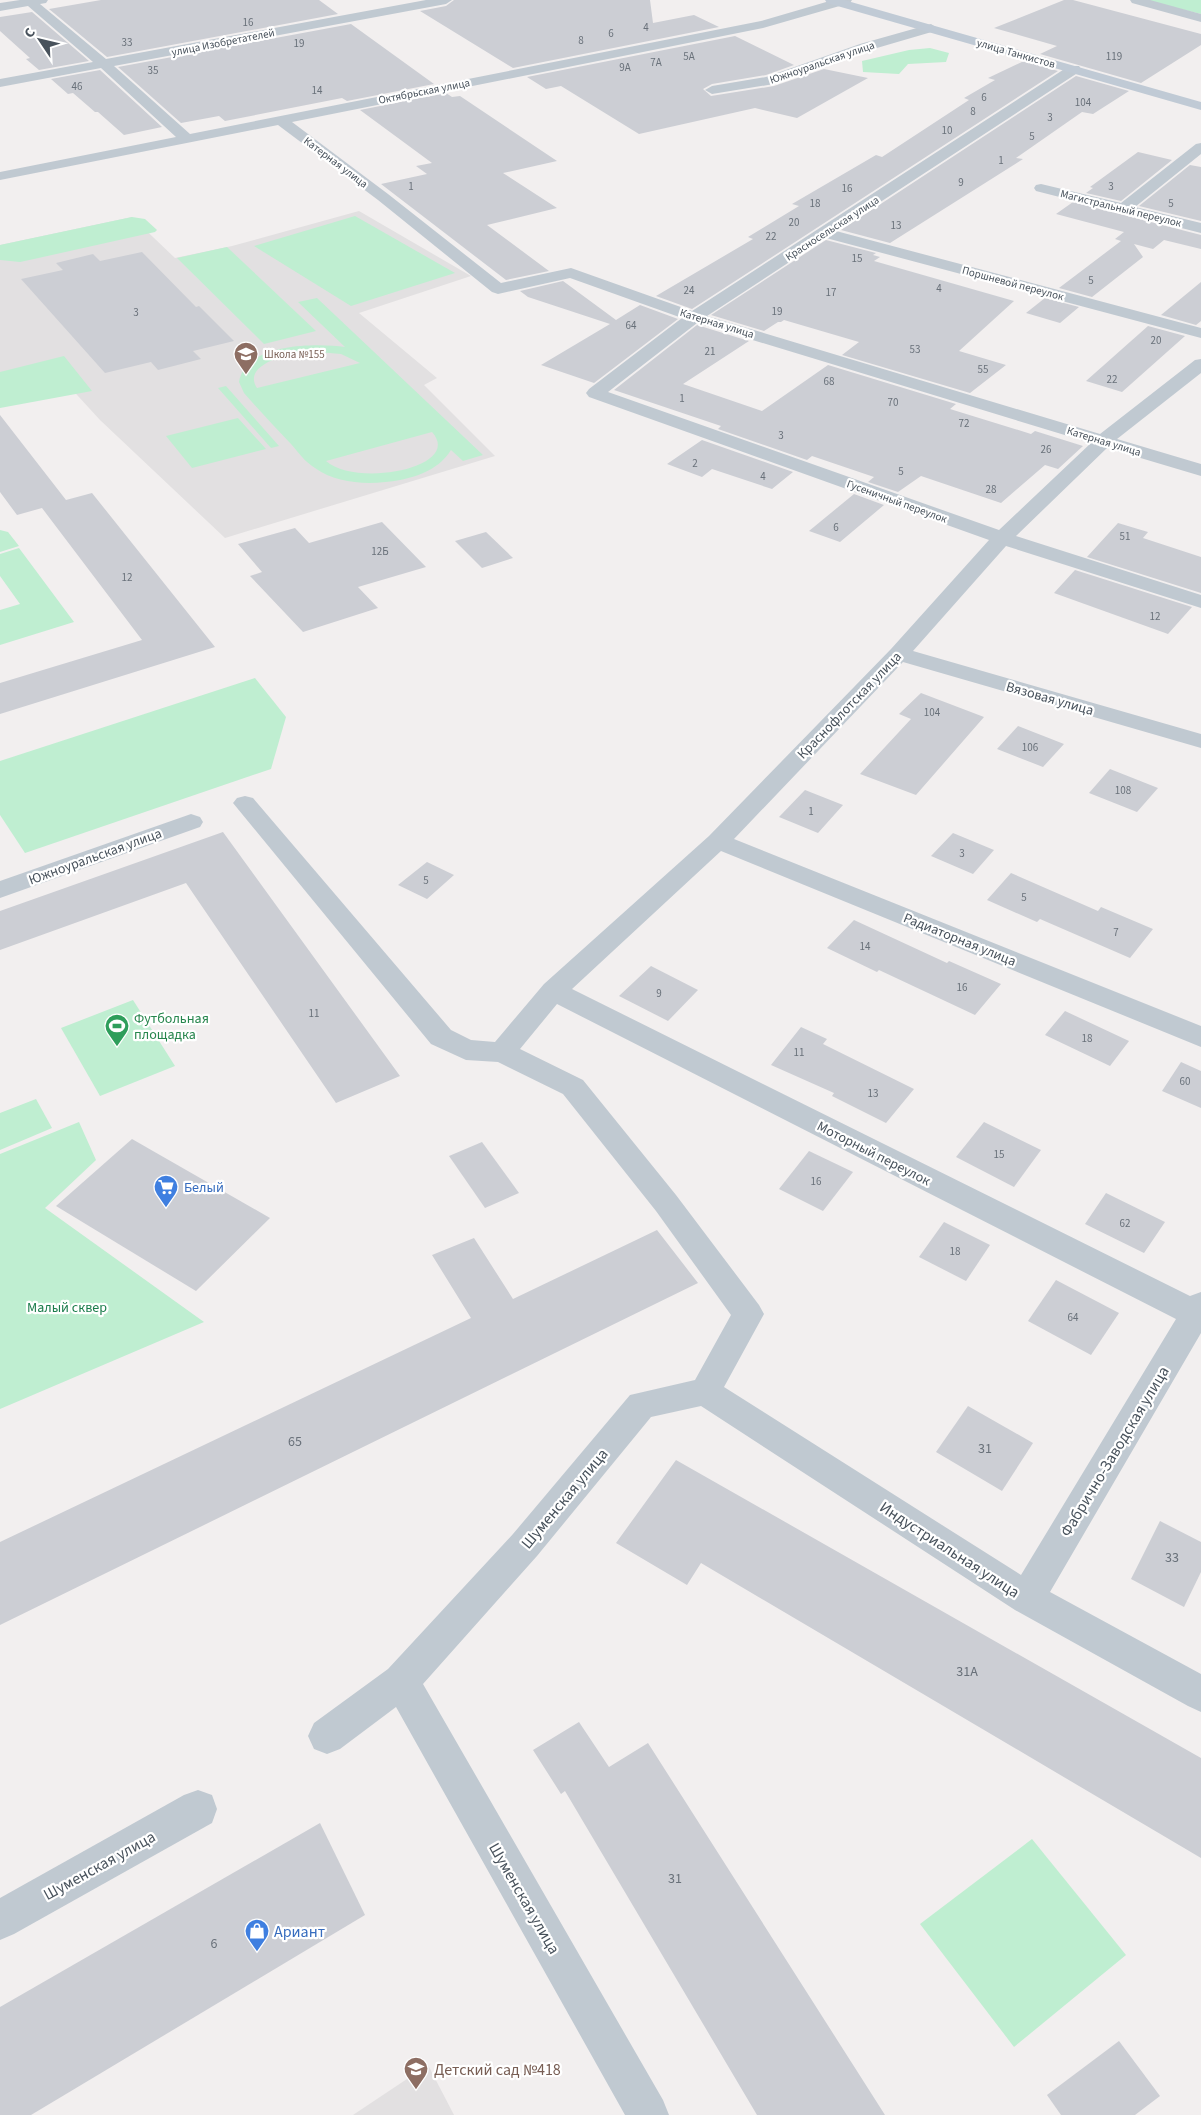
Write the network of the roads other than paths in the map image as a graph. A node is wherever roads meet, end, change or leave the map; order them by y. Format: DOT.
graph roads {
  1 [pos="446,0"];
  2 [pos="1136,0"];
  3 [pos="33,1"];
  4 [pos="839,1"];
  5 [pos="0,7"];
  6 [pos="1201,18"];
  7 [pos="931,28"];
  8 [pos="104,64"];
  9 [pos="1074,69"];
  10 [pos="0,83"];
  11 [pos="712,90"];
  12 [pos="1201,106"];
  13 [pos="279,120"];
  14 [pos="186,138"];
  15 [pos="1201,147"];
  16 [pos="0,176"];
  17 [pos="1041,188"];
  18 [pos="1123,209"];
  19 [pos="1201,228"];
  20 [pos="825,233"];
  21 [pos="694,317"];
  22 [pos="1201,333"];
  23 [pos="1201,364"];
  24 [pos="595,393"];
  25 [pos="1104,440"];
  26 [pos="1201,470"];
  27 [pos="1002,538"];
  28 [pos="1201,602"];
  29 [pos="899,654"];
  30 [pos="1201,741"];
  31 [pos="245,803"];
  32 [pos="191,822"];
  33 [pos="718,841"];
  34 [pos="0,890"];
  35 [pos="553,991"];
  36 [pos="1201,1037"];
  37 [pos="502,1052"];
  38 [pos="1198,1310"];
  39 [pos="705,1392"];
  40 [pos="1027,1598"];
  41 [pos="401,1681"];
  42 [pos="1201,1694"];
  43 [pos="327,1736"];
  44 [pos="198,1809"];
  45 [pos="0,1920"];
  46 [pos="648,2115"];
  1 -- 8 [label="street, улица Изобретателей"];
  2 -- 6 [label="street"];
  3 -- 5 [label="street"];
  3 -- 8 [label="street"];
  4 -- 7 [label="street, улица Танкистов"];
  4 -- 13 [label="street, Октябрьская улица"];
  7 -- 9 [label="street, улица Танкистов"];
  7 -- 11 [label="street, Южноуральская улица"];
  8 -- 10 [label="street, улица Изобретателей"];
  8 -- 14 [label="street"];
  9 -- 12 [label="street, улица Танкистов"];
  9 -- 20 [label="street, Красносельская улица"];
  13 -- 14 [label="street, Октябрьская улица"];
  13 -- 21 [label="street, Катерная улица"];
  14 -- 16 [label="street, Октябрьская улица"];
  15 -- 18 [label="street"];
  17 -- 18 [label="street, Магистральный переулок"];
  18 -- 19 [label="street, Магистральный переулок"];
  20 -- 21 [label="street, Красносельская улица"];
  20 -- 22 [label="street, Поршневой переулок"];
  21 -- 24 [label="street, Красносельская улица"];
  21 -- 25 [label="street, Катерная улица"];
  23 -- 25 [label="street, Краснофлотская улица"];
  24 -- 27 [label="street, Гусеничный переулок"];
  25 -- 26 [label="street, Катерная улица"];
  25 -- 27 [label="street, Краснофлотская улица"];
  27 -- 28 [label="street, Гусеничный переулок"];
  27 -- 29 [label="street, Краснофлотская улица"];
  29 -- 30 [label="street, Вязовая улица"];
  29 -- 33 [label="street, Краснофлотская улица"];
  31 -- 37 [label="street"];
  32 -- 34 [label="street, Южноуральская улица"];
  33 -- 35 [label="street, Краснофлотская улица"];
  33 -- 36 [label="street, Радиаторная улица"];
  35 -- 37 [label="street, Краснофлотская улица"];
  35 -- 38 [label="street, Моторный переулок"];
  37 -- 39 [label="street"];
  38 -- 40 [label="street, Фабрично-Заводская улица"];
  39 -- 40 [label="street, Индустриальная улица"];
  39 -- 41 [label="street, Шуменская улица"];
  40 -- 42 [label="street, Индустриальная улица"];
  41 -- 43 [label="street, Шуменская улица"];
  41 -- 46 [label="street, Шуменская улица"];
  44 -- 45 [label="street, Шуменская улица"];
}
